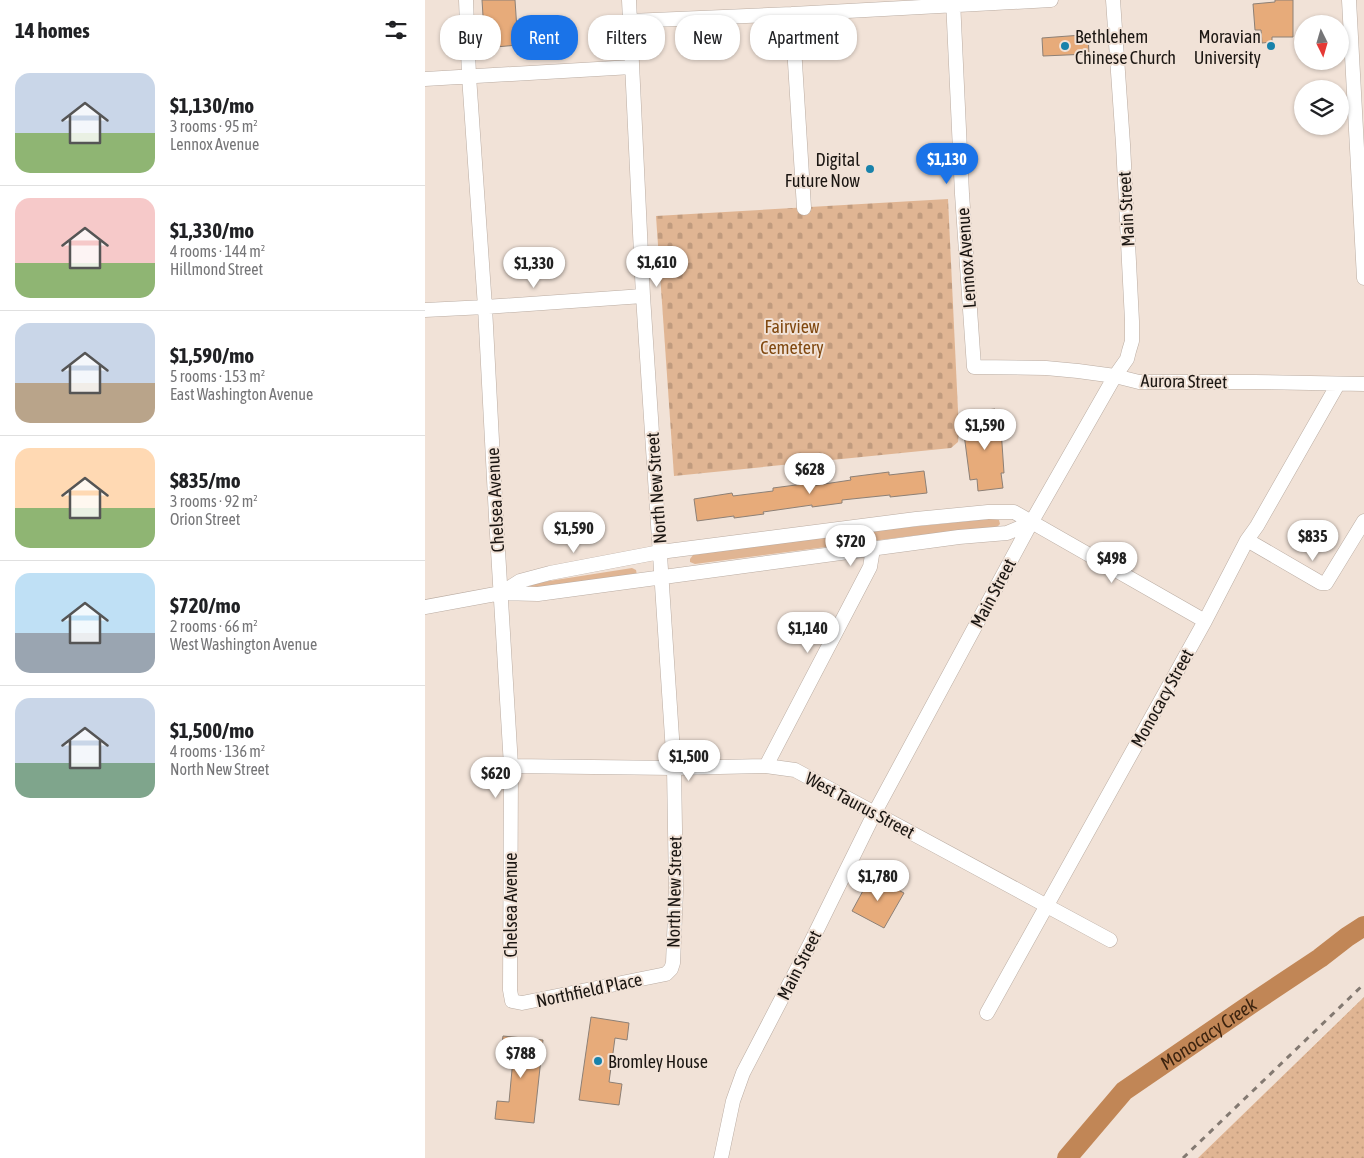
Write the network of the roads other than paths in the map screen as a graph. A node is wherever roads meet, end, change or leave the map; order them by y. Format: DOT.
graph roads {
  1 [pos="466,0"];
  2 [pos="629,0"];
  3 [pos="1051,0"];
  4 [pos="1113,0"];
  5 [pos="1349,0"];
  6 [pos="953,3"];
  7 [pos="792,14"];
  8 [pos="630,15"];
  9 [pos="665,19"];
  10 [pos="632,60"];
  11 [pos="632,67"];
  12 [pos="469,76"];
  13 [pos="425,79"];
  14 [pos="804,208"];
  15 [pos="1364,278"];
  16 [pos="643,296"];
  17 [pos="485,308"];
  18 [pos="425,310"];
  19 [pos="974,367"];
  20 [pos="1115,376"];
  21 [pos="1338,384"];
  22 [pos="1364,384"];
  23 [pos="1364,521"];
  24 [pos="1031,523"];
  25 [pos="1247,540"];
  26 [pos="873,549"];
  27 [pos="660,552"];
  28 [pos="662,577"];
  29 [pos="501,593"];
  30 [pos="425,607"];
  31 [pos="1205,621"];
  32 [pos="511,766"];
  33 [pos="766,766"];
  34 [pos="674,768"];
  35 [pos="875,812"];
  36 [pos="1048,906"];
  37 [pos="1111,940"];
  38 [pos="666,974"];
  39 [pos="513,1001"];
  40 [pos="987,1013"];
  41 [pos="721,1158"];
  1 -- 12 [label="street, Chelsea Avenue"];
  2 -- 8 [label="street, North New Street"];
  3 -- 6 [label="street"];
  4 -- 20 [label="street, Main Street"];
  5 -- 15 [label="street"];
  6 -- 7 [label="street"];
  6 -- 19 [label="street, Lennox Avenue"];
  7 -- 9 [label="street"];
  7 -- 14 [label="street"];
  10 -- 11 [label="street, North New Street"];
  11 -- 12 [label="street"];
  11 -- 16 [label="street, North New Street"];
  12 -- 13 [label="street"];
  12 -- 17 [label="street, Chelsea Avenue"];
  16 -- 17 [label="street"];
  16 -- 27 [label="street, North New Street"];
  17 -- 18 [label="street"];
  17 -- 29 [label="street, Chelsea Avenue"];
  19 -- 20 [label="street, Aurora Street"];
  20 -- 21 [label="street, Aurora Street"];
  20 -- 24 [label="street, Main Street"];
  21 -- 22 [label="street, Aurora Street"];
  21 -- 25 [label="street, Monocacy Street"];
  23 -- 25 [label="street"];
  24 -- 26 [label="street"];
  24 -- 27 [label="street"];
  24 -- 31 [label="street"];
  24 -- 35 [label="street, Main Street"];
  25 -- 31 [label="street, Monocacy Street"];
  26 -- 28 [label="street"];
  26 -- 33 [label="street"];
  27 -- 28 [label="street, North New Street"];
  27 -- 29 [label="street"];
  28 -- 29 [label="street"];
  28 -- 34 [label="street, North New Street"];
  29 -- 30 [label="street"];
  29 -- 32 [label="street, Chelsea Avenue"];
  31 -- 36 [label="street, Monocacy Street"];
  32 -- 34 [label="street, West Taurus Street"];
  32 -- 39 [label="street, Chelsea Avenue"];
  33 -- 34 [label="street, West Taurus Street"];
  33 -- 35 [label="street, West Taurus Street"];
  34 -- 38 [label="street, North New Street"];
  35 -- 36 [label="street, West Taurus Street"];
  35 -- 41 [label="street, Main Street"];
  36 -- 37 [label="street, West Taurus Street"];
  36 -- 40 [label="street, Monocacy Street"];
  38 -- 39 [label="street, Northfield Place"];
}
